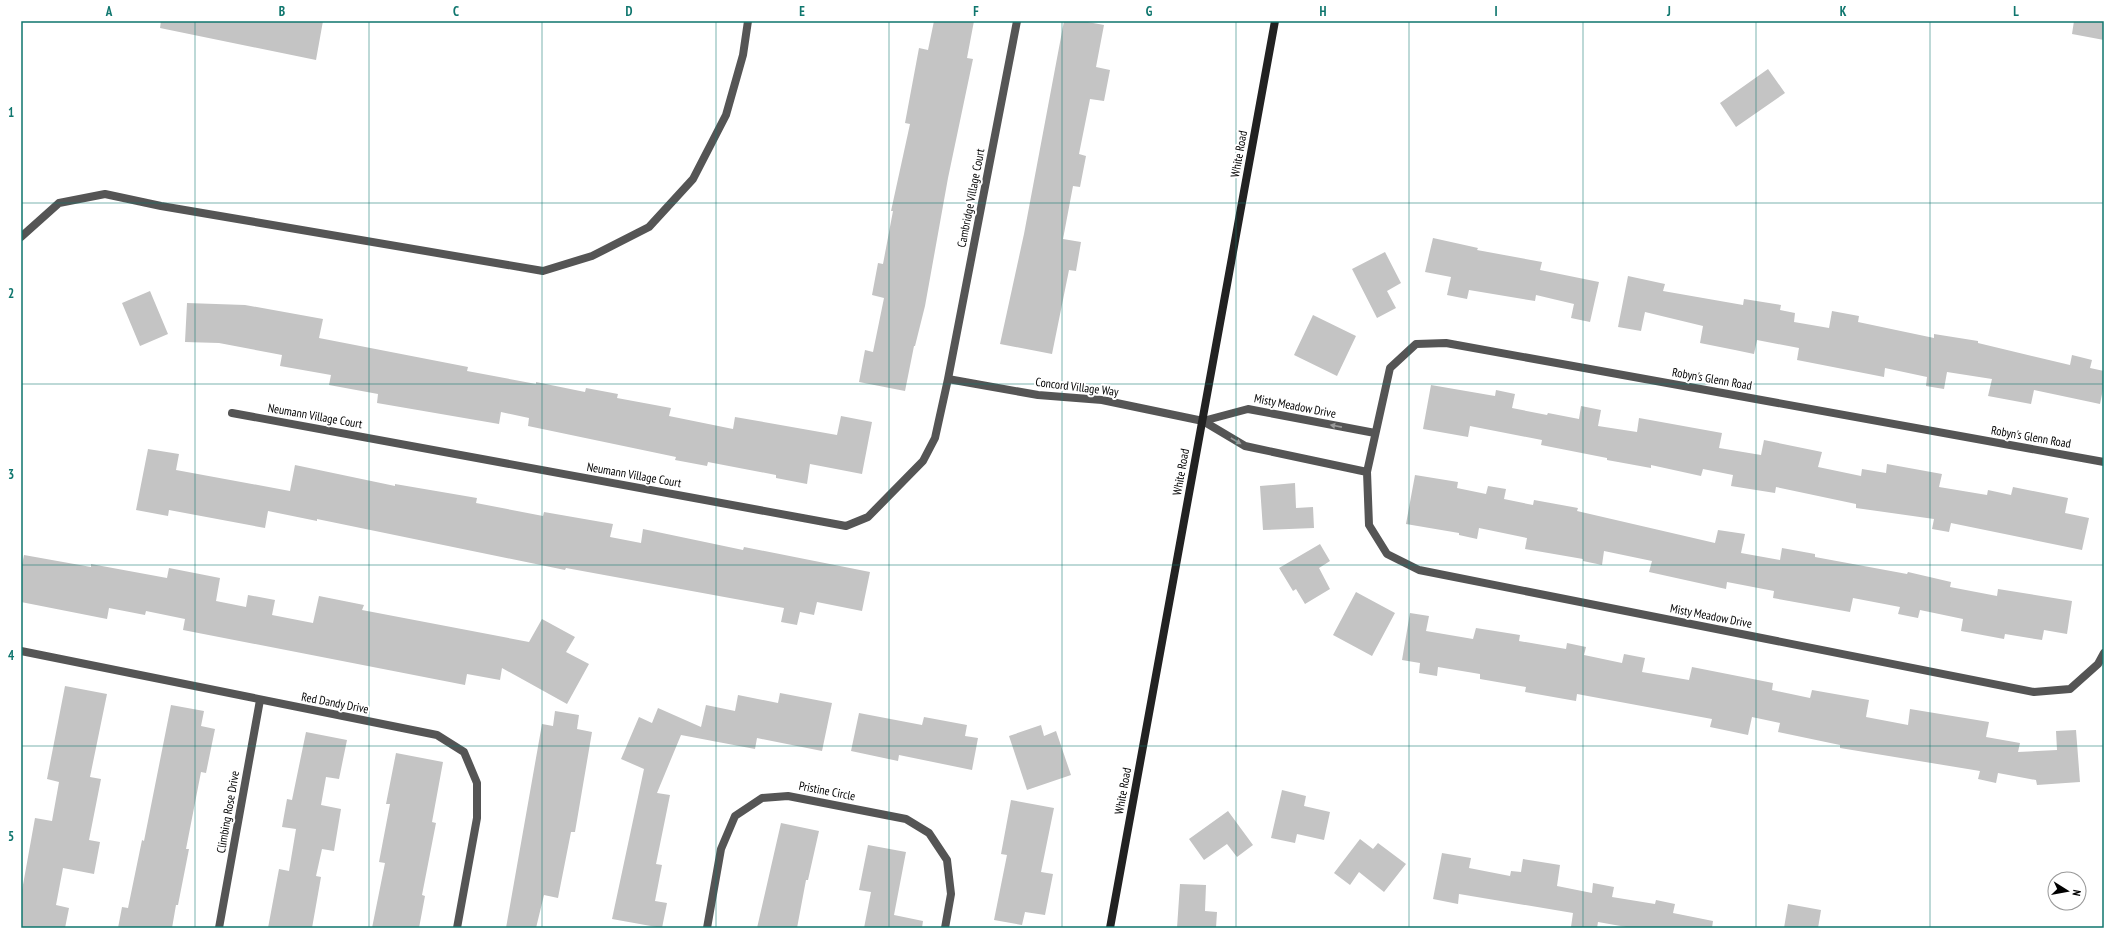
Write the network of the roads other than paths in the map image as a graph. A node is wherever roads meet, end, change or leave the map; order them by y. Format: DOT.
graph roads {
  1 [pos="748,21"];
  2 [pos="1017,21"];
  3 [pos="1276,21"];
  4 [pos="21,237"];
  5 [pos="948,379"];
  6 [pos="232,413"];
  7 [pos="1203,421"];
  8 [pos="1375,433"];
  9 [pos="2104,462"];
  10 [pos="1367,472"];
  11 [pos="21,652"];
  12 [pos="2104,653"];
  13 [pos="260,700"];
  14 [pos="219,928"];
  15 [pos="457,928"];
  16 [pos="707,928"];
  17 [pos="945,928"];
  18 [pos="1110,928"];
  1 -- 4 [label="street"];
  2 -- 5 [label="street, Cambridge Village Court"];
  3 -- 7 [label="street, White Road"];
  5 -- 6 [label="street, Neumann Village Court"];
  5 -- 7 [label="street, Concord Village Way"];
  8 -- 7 [label="street, Misty Meadow Drive, one-way"];
  7 -- 10 [label="street, one-way"];
  7 -- 18 [label="street, White Road"];
  8 -- 9 [label="street, Robyn's Glenn Road"];
  8 -- 10 [label="street, Misty Meadow Drive"];
  10 -- 12 [label="street, Misty Meadow Drive"];
  11 -- 13 [label="street, Red Dandy Drive"];
  13 -- 14 [label="street, Climbing Rose Drive"];
  13 -- 15 [label="street, Red Dandy Drive"];
  16 -- 17 [label="street, Pristine Circle"];
}
